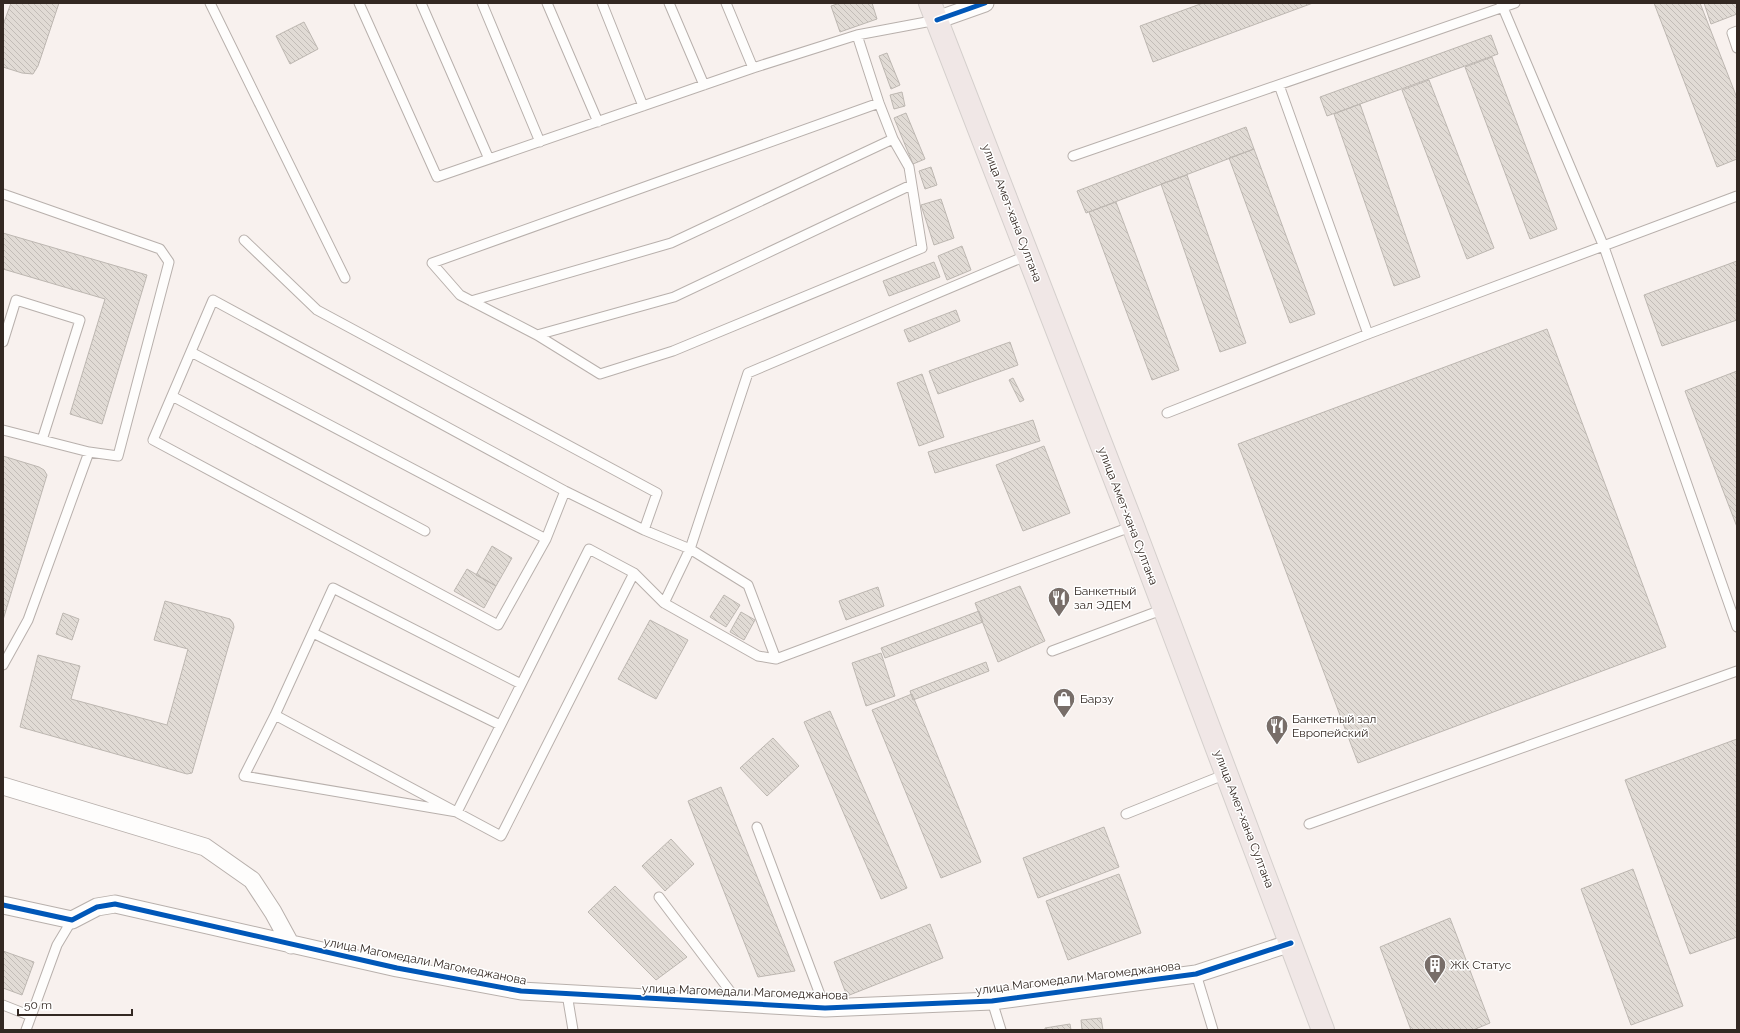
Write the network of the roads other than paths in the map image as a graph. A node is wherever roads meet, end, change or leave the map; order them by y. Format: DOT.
graph roads {
  1 [pos="210,3"];
  2 [pos="359,3"];
  3 [pos="421,3"];
  4 [pos="482,3"];
  5 [pos="547,3"];
  6 [pos="602,3"];
  7 [pos="669,3"];
  8 [pos="726,3"];
  9 [pos="985,3"];
  10 [pos="1515,3"];
  11 [pos="1502,5"];
  12 [pos="934,12"];
  13 [pos="1737,31"];
  14 [pos="857,35"];
  15 [pos="1737,48"];
  16 [pos="752,68"];
  17 [pos="704,85"];
  18 [pos="1279,85"];
  19 [pos="879,103"];
  20 [pos="643,106"];
  21 [pos="598,122"];
  22 [pos="893,139"];
  23 [pos="540,142"];
  24 [pos="1073,156"];
  25 [pos="489,159"];
  26 [pos="911,185"];
  27 [pos="3,194"];
  28 [pos="1737,196"];
  29 [pos="244,240"];
  30 [pos="1604,247"];
  31 [pos="1028,255"];
  32 [pos="345,278"];
  33 [pos="472,300"];
  34 [pos="1368,334"];
  35 [pos="537,335"];
  36 [pos="3,342"];
  37 [pos="191,352"];
  38 [pos="172,396"];
  39 [pos="1167,413"];
  40 [pos="3,430"];
  41 [pos="42,440"];
  42 [pos="89,452"];
  43 [pos="565,491"];
  44 [pos="1132,526"];
  45 [pos="644,530"];
  46 [pos="425,531"];
  47 [pos="546,539"];
  48 [pos="690,549"];
  49 [pos="634,573"];
  50 [pos="664,603"];
  51 [pos="1164,609"];
  52 [pos="1737,627"];
  53 [pos="313,633"];
  54 [pos="1052,651"];
  55 [pos="776,659"];
  56 [pos="4,660"];
  57 [pos="1737,671"];
  58 [pos="521,684"];
  59 [pos="275,715"];
  60 [pos="500,725"];
  61 [pos="1226,774"];
  62 [pos="3,786"];
  63 [pos="457,812"];
  64 [pos="1126,814"];
  65 [pos="1309,824"];
  66 [pos="757,827"];
  67 [pos="659,897"];
  68 [pos="3,905"];
  69 [pos="72,920"];
  70 [pos="1291,943"];
  71 [pos="291,945"];
  72 [pos="1196,974"];
  73 [pos="567,994"];
  74 [pos="992,1001"];
  75 [pos="739,1003"];
  76 [pos="3,1005"];
  77 [pos="825,1008"];
  78 [pos="32,1016"];
  79 [pos="26,1030"];
  80 [pos="573,1030"];
  81 [pos="1001,1030"];
  82 [pos="1213,1030"];
  83 [pos="1323,1030"];
  1 -- 32 [label="lane"];
  2 -- 25 [label="lane"];
  3 -- 25 [label="lane"];
  4 -- 23 [label="lane"];
  5 -- 21 [label="lane"];
  6 -- 20 [label="lane"];
  7 -- 17 [label="lane"];
  8 -- 16 [label="lane"];
  9 -- 12 [label="street"];
  10 -- 11 [label="lane"];
  11 -- 18 [label="lane"];
  11 -- 30 [label="lane"];
  12 -- 14 [label="lane"];
  12 -- 31 [label="main road, улица Амет-хана Султана"];
  13 -- 15 [label="lane"];
  14 -- 16 [label="lane"];
  14 -- 19 [label="lane"];
  16 -- 17 [label="lane"];
  17 -- 20 [label="lane"];
  18 -- 24 [label="lane"];
  18 -- 34 [label="lane"];
  19 -- 22 [label="lane"];
  19 -- 33 [label="lane"];
  20 -- 21 [label="lane"];
  21 -- 23 [label="lane"];
  22 -- 26 [label="lane"];
  22 -- 33 [label="lane"];
  23 -- 25 [label="lane"];
  26 -- 35 [label="lane"];
  26 -- 35 [label="lane"];
  27 -- 42 [label="lane"];
  28 -- 30 [label="lane"];
  29 -- 45 [label="lane"];
  30 -- 34 [label="lane"];
  30 -- 52 [label="lane"];
  31 -- 44 [label="main road, улица Амет-хана Султана"];
  31 -- 48 [label="lane"];
  33 -- 35 [label="lane"];
  34 -- 39 [label="lane"];
  36 -- 41 [label="lane"];
  37 -- 38 [label="lane"];
  37 -- 43 [label="lane"];
  37 -- 47 [label="lane"];
  38 -- 46 [label="lane"];
  38 -- 47 [label="lane"];
  40 -- 41 [label="lane"];
  41 -- 42 [label="lane"];
  42 -- 56 [label="lane"];
  43 -- 45 [label="lane"];
  43 -- 47 [label="lane"];
  44 -- 51 [label="main road, улица Амет-хана Султана"];
  44 -- 55 [label="lane"];
  45 -- 48 [label="lane"];
  48 -- 50 [label="lane"];
  48 -- 55 [label="lane"];
  49 -- 50 [label="lane"];
  49 -- 58 [label="lane"];
  49 -- 63 [label="lane"];
  50 -- 55 [label="lane"];
  51 -- 54 [label="lane"];
  51 -- 61 [label="main road, улица Амет-хана Султана"];
  53 -- 58 [label="lane"];
  53 -- 59 [label="lane"];
  53 -- 60 [label="lane"];
  57 -- 65 [label="lane"];
  58 -- 60 [label="lane"];
  59 -- 63 [label="lane"];
  59 -- 63 [label="lane"];
  60 -- 63 [label="lane"];
  61 -- 64 [label="lane"];
  61 -- 70 [label="main road, улица Амет-хана Султана"];
  62 -- 71 [label="street"];
  66 -- 77 [label="lane"];
  67 -- 75 [label="lane"];
  68 -- 69 [label="street"];
  69 -- 71 [label="street, улица Магомедали Магомеджановa"];
  69 -- 78 [label="lane"];
  70 -- 72 [label="street, улица Магомедали Магомеджановa"];
  70 -- 83 [label="main road, улица Амет-хана Султана"];
  71 -- 73 [label="street, улица Магомедали Магомеджановa"];
  72 -- 74 [label="street, улица Магомедали Магомеджановa"];
  72 -- 82 [label="lane"];
  73 -- 75 [label="street, улица Магомедали Магомеджановa"];
  73 -- 80 [label="lane"];
  74 -- 77 [label="street, улица Магомедали Магомеджановa"];
  74 -- 81 [label="lane"];
  75 -- 77 [label="street, улица Магомедали Магомеджановa"];
  76 -- 78 [label="lane"];
  78 -- 79 [label="lane"];
}
